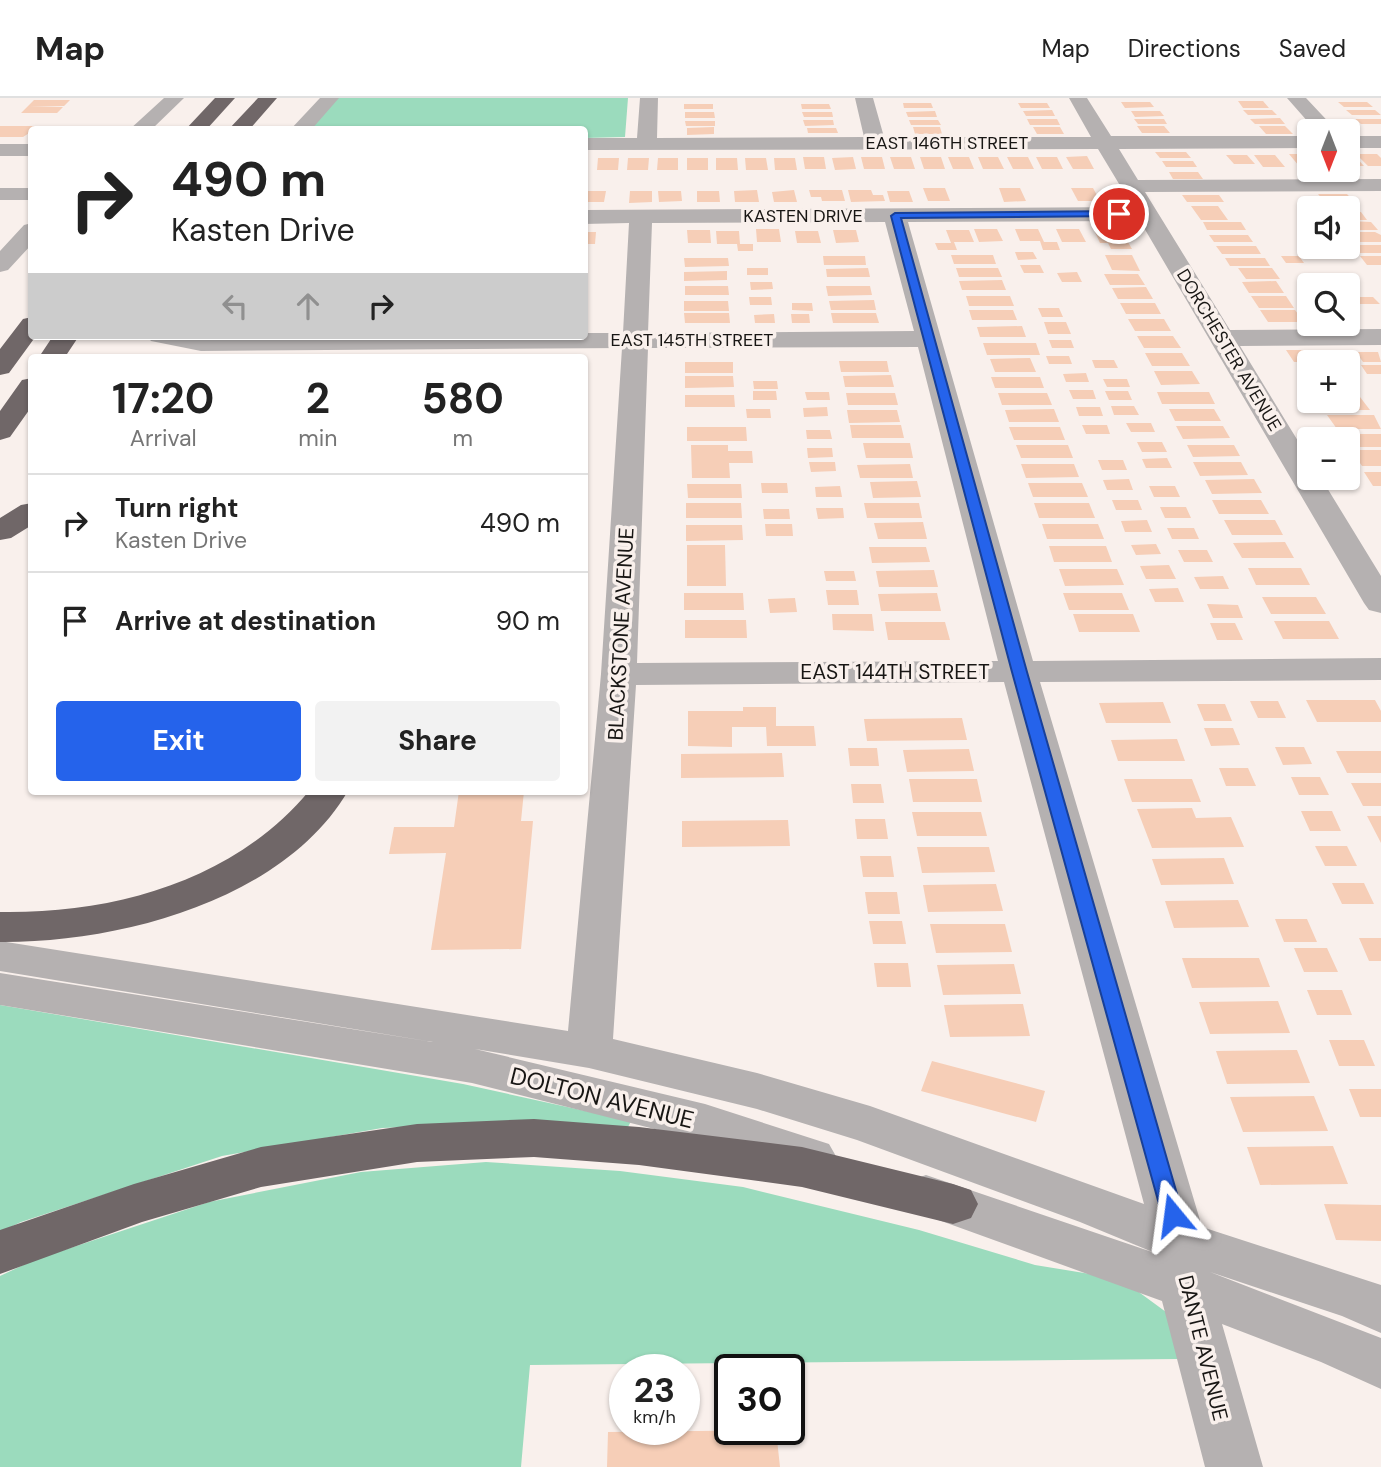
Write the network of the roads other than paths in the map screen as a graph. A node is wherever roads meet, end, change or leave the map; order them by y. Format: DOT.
graph roads {
  1 [pos="175,98"];
  2 [pos="226,98"];
  3 [pos="268,98"];
  4 [pos="330,98"];
  5 [pos="649,98"];
  6 [pos="863,98"];
  7 [pos="1078,98"];
  8 [pos="1296,98"];
  9 [pos="1316,119"];
  10 [pos="144,126"];
  11 [pos="199,126"];
  12 [pos="242,126"];
  13 [pos="304,126"];
  14 [pos="1297,142"];
  15 [pos="1360,142"];
  16 [pos="1381,142"];
  17 [pos="1104,143"];
  18 [pos="588,144"];
  19 [pos="647,144"];
  20 [pos="876,144"];
  21 [pos="0,150"];
  22 [pos="28,150"];
  23 [pos="1130,186"];
  24 [pos="1381,186"];
  25 [pos="0,194"];
  26 [pos="28,194"];
  27 [pos="1147,214"];
  28 [pos="641,216"];
  29 [pos="895,216"];
  30 [pos="588,217"];
  31 [pos="18,236"];
  32 [pos="0,265"];
  33 [pos="28,329"];
  34 [pos="1222,338"];
  35 [pos="1381,338"];
  36 [pos="930,339"];
  37 [pos="183,340"];
  38 [pos="637,340"];
  39 [pos="339,345"];
  40 [pos="0,367"];
  41 [pos="28,392"];
  42 [pos="0,431"];
  43 [pos="28,514"];
  44 [pos="0,531"];
  45 [pos="1381,603"];
  46 [pos="1381,669"];
  47 [pos="1019,672"];
  48 [pos="620,674"];
  49 [pos="326,795"];
  50 [pos="0,927"];
  51 [pos="0,956"];
  52 [pos="0,989"];
  53 [pos="589,1051"];
  54 [pos="953,1204"];
  55 [pos="0,1252"];
  56 [pos="1182,1264"];
  57 [pos="1381,1310"];
  58 [pos="1381,1365"];
  59 [pos="1234,1467"];
  1 -- 10 [label="street"];
  2 -- 11 [label="highway"];
  3 -- 12 [label="highway"];
  4 -- 13 [label="street"];
  5 -- 19 [label="street"];
  6 -- 20 [label="street"];
  7 -- 17 [label="street, DORCHESTER AVENUE"];
  8 -- 9 [label="street"];
  14 -- 17 [label="street, EAST 146TH STREET"];
  15 -- 16 [label="street"];
  17 -- 20 [label="street, EAST 146TH STREET"];
  17 -- 23 [label="street, DORCHESTER AVENUE"];
  18 -- 19 [label="street, EAST 146TH STREET"];
  19 -- 20 [label="street, EAST 146TH STREET"];
  21 -- 22 [label="street"];
  23 -- 24 [label="street"];
  23 -- 27 [label="street, DORCHESTER AVENUE"];
  25 -- 26 [label="street"];
  27 -- 29 [label="street, KASTEN DRIVE"];
  27 -- 34 [label="street, DORCHESTER AVENUE"];
  28 -- 29 [label="street, KASTEN DRIVE"];
  28 -- 30 [label="street, KASTEN DRIVE"];
  28 -- 38 [label="street, BLACKSTONE AVENUE"];
  29 -- 36 [label="street, DANTE AVENUE"];
  31 -- 32 [label="street"];
  33 -- 40 [label="highway"];
  34 -- 35 [label="street"];
  34 -- 45 [label="street, DORCHESTER AVENUE"];
  36 -- 38 [label="street, EAST 145TH STREET"];
  36 -- 47 [label="street, DANTE AVENUE"];
  37 -- 39 [label="street, EAST 145TH STREET"];
  38 -- 39 [label="street, EAST 145TH STREET"];
  38 -- 48 [label="street, BLACKSTONE AVENUE"];
  41 -- 42 [label="highway"];
  43 -- 44 [label="highway"];
  46 -- 47 [label="street, EAST 144TH STREET"];
  47 -- 48 [label="street, EAST 144TH STREET"];
  47 -- 56 [label="street, DANTE AVENUE"];
  48 -- 53 [label="street, BLACKSTONE AVENUE"];
  49 -- 50 [label="highway"];
  51 -- 53 [label="street, DOLTON AVENUE"];
  52 -- 54 [label="street, DOLTON AVENUE"];
  53 -- 56 [label="street, DOLTON AVENUE"];
  54 -- 55 [label="highway"];
  54 -- 56 [label="street, DOLTON AVENUE"];
  56 -- 57 [label="street"];
  56 -- 58 [label="street"];
  56 -- 59 [label="street, DANTE AVENUE"];
}
